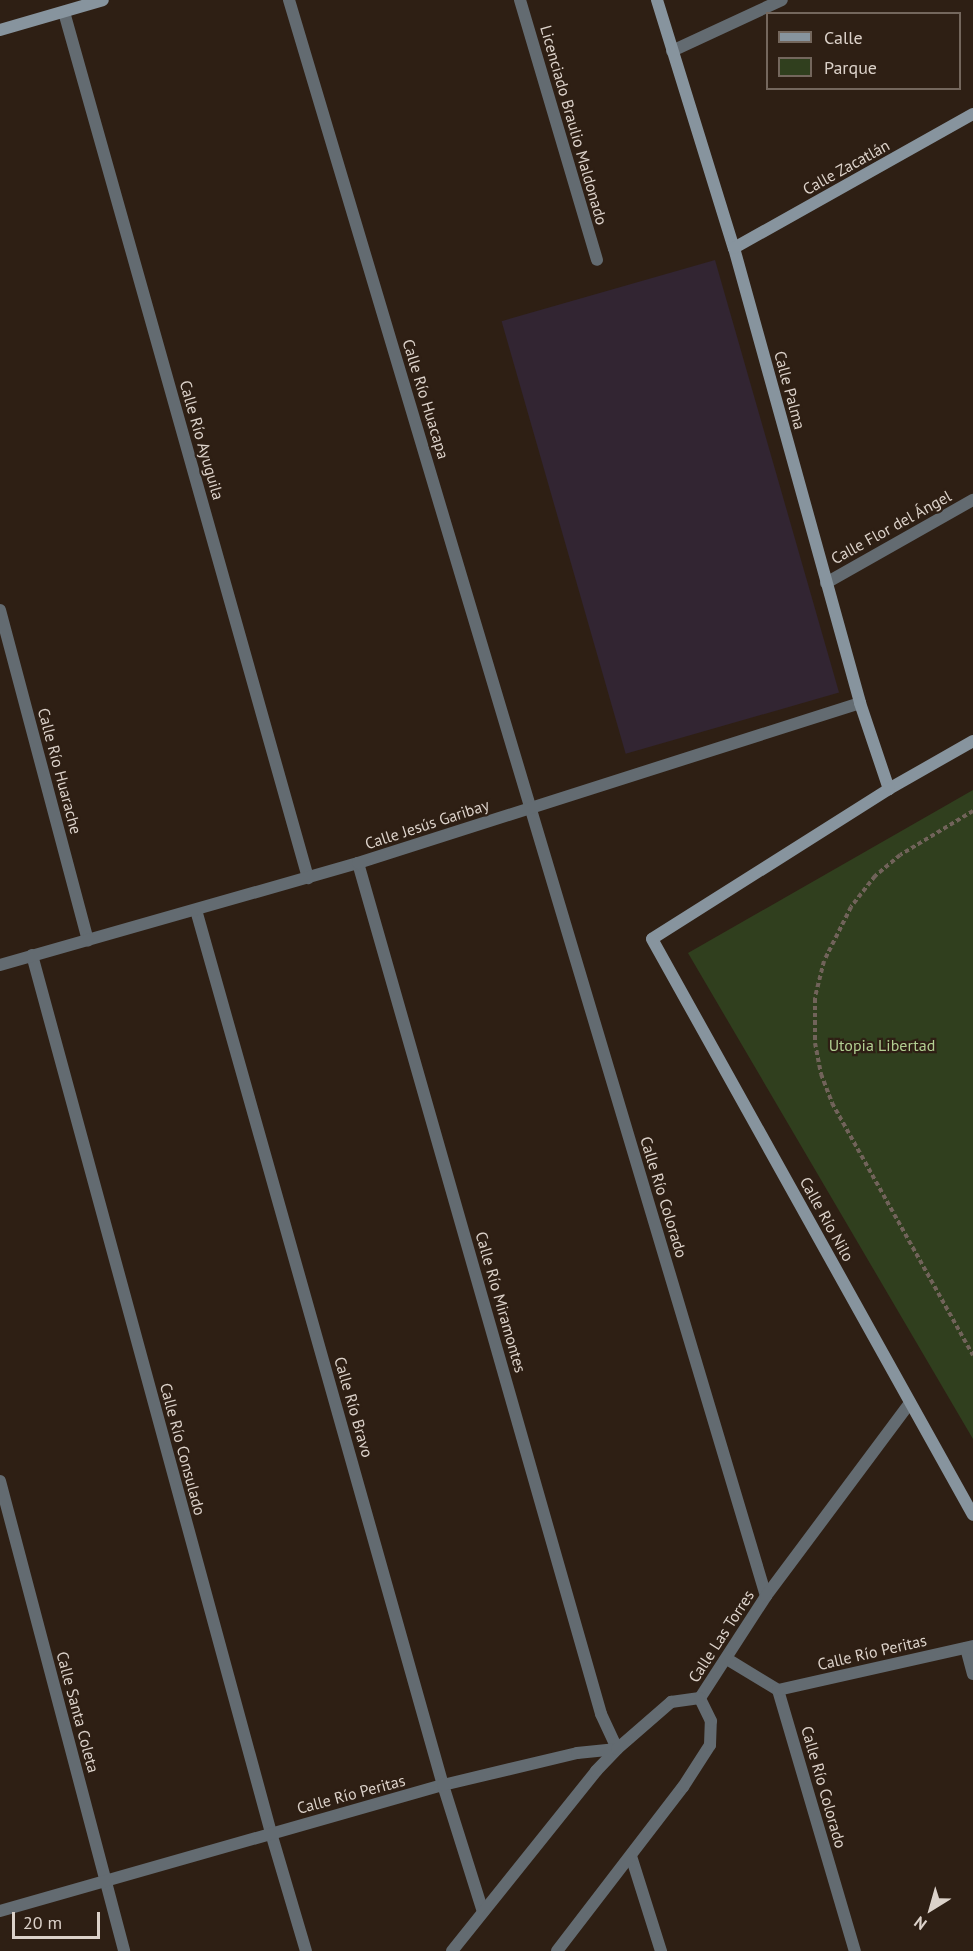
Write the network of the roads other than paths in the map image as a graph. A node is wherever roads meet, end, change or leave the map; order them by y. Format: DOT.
graph roads {
  1 [pos="103,0"];
  2 [pos="289,0"];
  3 [pos="520,0"];
  4 [pos="657,0"];
  5 [pos="782,0"];
  6 [pos="64,12"];
  7 [pos="0,30"];
  8 [pos="672,51"];
  9 [pos="973,114"];
  10 [pos="735,248"];
  11 [pos="597,260"];
  12 [pos="973,500"];
  13 [pos="826,583"];
  14 [pos="0,610"];
  15 [pos="860,703"];
  16 [pos="973,741"];
  17 [pos="889,789"];
  18 [pos="531,808"];
  19 [pos="357,863"];
  20 [pos="308,878"];
  21 [pos="196,910"];
  22 [pos="88,939"];
  23 [pos="32,955"];
  24 [pos="0,964"];
  25 [pos="910,1403"];
  26 [pos="0,1481"];
  27 [pos="973,1515"];
  28 [pos="766,1596"];
  29 [pos="969,1647"];
  30 [pos="727,1659"];
  31 [pos="973,1674"];
  32 [pos="778,1690"];
  33 [pos="700,1698"];
  34 [pos="617,1749"];
  35 [pos="443,1785"];
  36 [pos="271,1833"];
  37 [pos="631,1856"];
  38 [pos="105,1881"];
  39 [pos="0,1911"];
  40 [pos="483,1912"];
  41 [pos="124,1951"];
  42 [pos="306,1951"];
  43 [pos="452,1951"];
  44 [pos="557,1951"];
  45 [pos="661,1951"];
  46 [pos="855,1951"];
  1 -- 6 [label="street"];
  2 -- 18 [label="street, Calle Río Huacapa"];
  3 -- 11 [label="street, Licenciado Braulio Maldonado"];
  4 -- 8 [label="street, Calle Palma"];
  5 -- 8 [label="street"];
  6 -- 7 [label="street"];
  6 -- 20 [label="street, Calle Río Ayuguila"];
  8 -- 10 [label="street, Calle Palma"];
  9 -- 10 [label="street, Calle Zacatlán"];
  10 -- 13 [label="street, Calle Palma"];
  12 -- 13 [label="street, Calle Flor del Ángel"];
  13 -- 15 [label="street, Calle Palma"];
  14 -- 22 [label="street, Calle Río Huarache"];
  15 -- 17 [label="street, Calle Palma"];
  15 -- 18 [label="street, Calle Jesús Garibay"];
  16 -- 17 [label="street"];
  17 -- 25 [label="street, Calle Río Nilo"];
  18 -- 19 [label="street, Calle Jesús Garibay"];
  18 -- 28 [label="street, Calle Río Colorado"];
  19 -- 20 [label="street, Calle Jesús Garibay"];
  19 -- 34 [label="street, Calle Río Miramontes"];
  20 -- 21 [label="street, Calle Jesús Garibay"];
  21 -- 22 [label="street, Calle Jesús Garibay"];
  21 -- 35 [label="street, Calle Río Bravo"];
  22 -- 23 [label="street, Calle Jesús Garibay"];
  23 -- 24 [label="street, Calle Jesús Garibay"];
  23 -- 36 [label="street, Calle Río Consulado"];
  25 -- 27 [label="street, Calle Río Nilo"];
  25 -- 28 [label="street, Calle Las Torres"];
  26 -- 38 [label="street, Calle Santa Coleta"];
  28 -- 30 [label="street, Calle Las Torres"];
  29 -- 31 [label="street"];
  29 -- 32 [label="street, Calle Río Peritas"];
  30 -- 32 [label="street"];
  30 -- 33 [label="street, Calle Las Torres"];
  32 -- 46 [label="street, Calle Río Colorado"];
  33 -- 34 [label="street"];
  33 -- 37 [label="street, Calle Las Torres"];
  34 -- 35 [label="street, Calle Río Peritas"];
  34 -- 40 [label="street"];
  35 -- 36 [label="street, Calle Río Peritas"];
  35 -- 40 [label="street, Calle Río Bravo"];
  36 -- 38 [label="street, Calle Río Peritas"];
  36 -- 42 [label="street, Calle Río Consulado"];
  37 -- 44 [label="street, Calle Las Torres"];
  37 -- 45 [label="street"];
  38 -- 39 [label="street, Calle Río Peritas"];
  38 -- 41 [label="street, Calle Santa Coleta"];
  40 -- 43 [label="street"];
}
